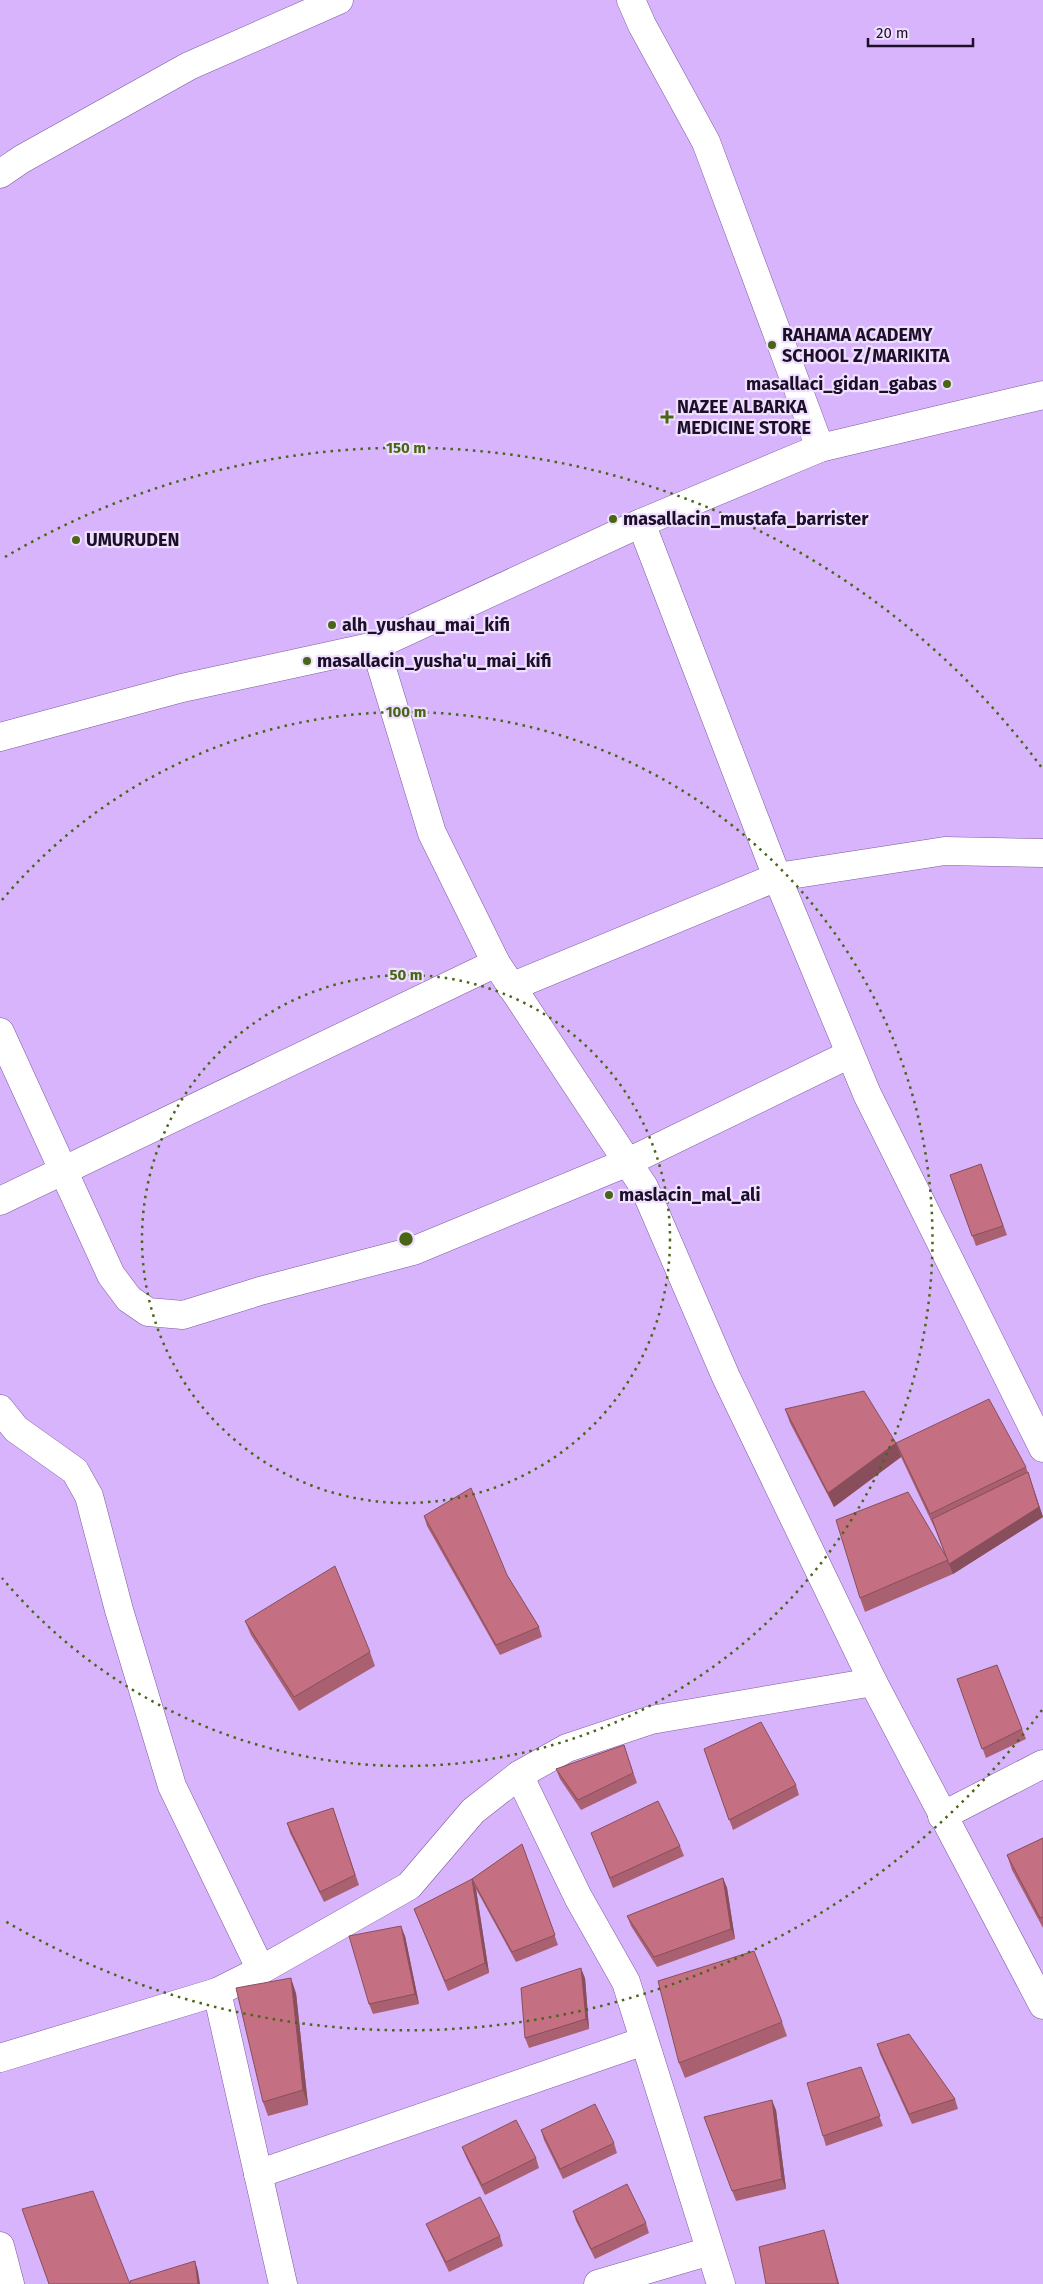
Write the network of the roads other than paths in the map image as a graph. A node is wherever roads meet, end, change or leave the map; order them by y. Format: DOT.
graph roads {
  1 [pos="339,0"];
  2 [pos="631,0"];
  3 [pos="0,174"];
  4 [pos="1043,395"];
  5 [pos="820,448"];
  6 [pos="641,523"];
  7 [pos="375,646"];
  8 [pos="0,737"];
  9 [pos="1043,853"];
  10 [pos="777,877"];
  11 [pos="496,963"];
  12 [pos="512,987"];
  13 [pos="0,1032"];
  14 [pos="850,1054"];
  15 [pos="628,1162"];
  16 [pos="64,1170"];
  17 [pos="0,1202"];
  18 [pos="0,1409"];
  19 [pos="1043,1448"];
  20 [pos="872,1682"];
  21 [pos="1043,1764"];
  22 [pos="519,1775"];
  23 [pos="942,1816"];
  24 [pos="261,1970"];
  25 [pos="217,1992"];
  26 [pos="1043,2004"];
  27 [pos="644,2041"];
  28 [pos="0,2058"];
  29 [pos="258,2174"];
  30 [pos="0,2246"];
  31 [pos="710,2250"];
  32 [pos="10,2284"];
  33 [pos="283,2284"];
  34 [pos="598,2284"];
  35 [pos="721,2284"];
  1 -- 3 [label="street"];
  2 -- 5 [label="street"];
  4 -- 5 [label="street"];
  5 -- 6 [label="street"];
  6 -- 7 [label="street"];
  6 -- 10 [label="street"];
  7 -- 8 [label="street"];
  7 -- 11 [label="street"];
  9 -- 10 [label="street"];
  10 -- 12 [label="street"];
  10 -- 14 [label="street"];
  11 -- 12 [label="street"];
  11 -- 16 [label="street"];
  12 -- 15 [label="street"];
  13 -- 16 [label="street"];
  14 -- 15 [label="street"];
  14 -- 19 [label="street"];
  15 -- 16 [label="street"];
  15 -- 20 [label="street"];
  16 -- 17 [label="street"];
  18 -- 24 [label="street"];
  20 -- 22 [label="street"];
  20 -- 23 [label="street"];
  21 -- 23 [label="street"];
  22 -- 24 [label="street"];
  22 -- 27 [label="street"];
  23 -- 26 [label="street"];
  24 -- 25 [label="street"];
  25 -- 28 [label="street"];
  25 -- 29 [label="street"];
  27 -- 29 [label="street"];
  27 -- 31 [label="street"];
  29 -- 33 [label="street"];
  30 -- 32 [label="street"];
  31 -- 34 [label="street"];
  31 -- 35 [label="street"];
}
